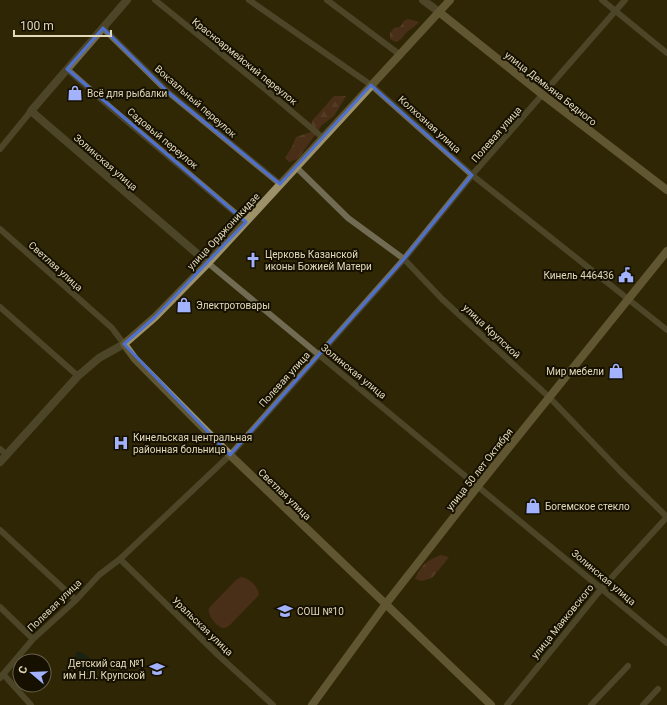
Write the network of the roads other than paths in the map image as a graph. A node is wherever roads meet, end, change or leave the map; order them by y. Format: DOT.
graph roads {
  1 [pos="127,0"];
  2 [pos="155,0"];
  3 [pos="249,0"];
  4 [pos="328,0"];
  5 [pos="423,0"];
  6 [pos="450,0"];
  7 [pos="602,0"];
  8 [pos="625,0"];
  9 [pos="615,11"];
  10 [pos="439,12"];
  11 [pos="102,28"];
  12 [pos="667,53"];
  13 [pos="399,54"];
  14 [pos="67,69"];
  15 [pos="371,85"];
  16 [pos="543,95"];
  17 [pos="31,111"];
  18 [pos="322,137"];
  19 [pos="0,149"];
  20 [pos="296,167"];
  21 [pos="472,175"];
  22 [pos="280,184"];
  23 [pos="667,190"];
  24 [pos="246,222"];
  25 [pos="0,229"];
  26 [pos="667,251"];
  27 [pos="404,259"];
  28 [pos="208,263"];
  29 [pos="629,299"];
  30 [pos="0,307"];
  31 [pos="667,330"];
  32 [pos="124,344"];
  33 [pos="318,355"];
  34 [pos="78,376"];
  35 [pos="549,397"];
  36 [pos="0,449"];
  37 [pos="7,455"];
  38 [pos="230,455"];
  39 [pos="0,462"];
  40 [pos="478,486"];
  41 [pos="667,517"];
  42 [pos="0,530"];
  43 [pos="120,559"];
  44 [pos="602,588"];
  45 [pos="76,600"];
  46 [pos="385,605"];
  47 [pos="0,607"];
  48 [pos="33,639"];
  49 [pos="667,643"];
  50 [pos="628,666"];
  51 [pos="2,676"];
  52 [pos="658,688"];
  53 [pos="31,705"];
  54 [pos="273,705"];
  55 [pos="312,705"];
  56 [pos="491,705"];
  57 [pos="507,705"];
  58 [pos="591,705"];
  59 [pos="643,705"];
  1 -- 11 [label="street"];
  2 -- 18 [label="street, Красноармейский переулок"];
  3 -- 15 [label="street, Колхозная улица"];
  4 -- 13 [label="street"];
  5 -- 10 [label="street, улица Демьяна Бедного"];
  6 -- 10 [label="main road, улица Орджоникидзе"];
  7 -- 9 [label="street"];
  8 -- 9 [label="street, Полевая улица"];
  9 -- 12 [label="street"];
  9 -- 16 [label="street, Полевая улица"];
  10 -- 13 [label="main road, улица Орджоникидзе"];
  10 -- 16 [label="main road, улица Демьяна Бедного"];
  11 -- 14 [label="street"];
  11 -- 22 [label="street, Вокзальный переулок"];
  13 -- 15 [label="main road, улица Орджоникидзе"];
  14 -- 17 [label="street"];
  14 -- 24 [label="street, Садовый переулок"];
  15 -- 18 [label="main road, улица Орджоникидзе"];
  15 -- 21 [label="street, Колхозная улица"];
  16 -- 21 [label="street, Полевая улица"];
  16 -- 23 [label="main road, улица Демьяна Бедного"];
  17 -- 19 [label="street"];
  17 -- 28 [label="street, Золинская улица"];
  18 -- 20 [label="main road, улица Орджоникидзе"];
  20 -- 22 [label="main road, улица Орджоникидзе"];
  20 -- 27 [label="street, улица Крупской"];
  21 -- 27 [label="street, Полевая улица"];
  21 -- 29 [label="street, Колхозная улица"];
  22 -- 24 [label="main road, улица Орджоникидзе"];
  24 -- 28 [label="main road, улица Орджоникидзе"];
  25 -- 32 [label="street, Светлая улица"];
  26 -- 29 [label="main road, улица 50 лет Октября"];
  27 -- 33 [label="street, Полевая улица"];
  27 -- 35 [label="street, улица Крупской"];
  28 -- 32 [label="main road, улица Орджоникидзе"];
  28 -- 33 [label="street, Золинская улица"];
  29 -- 31 [label="street, Колхозная улица"];
  29 -- 35 [label="main road, улица 50 лет Октября"];
  30 -- 34 [label="street"];
  32 -- 34 [label="street, улица Орджоникидзе"];
  32 -- 38 [label="main road, Светлая улица"];
  33 -- 38 [label="street, Полевая улица"];
  33 -- 40 [label="street, Золинская улица"];
  34 -- 37 [label="street, улица Орджоникидзе"];
  35 -- 40 [label="main road, улица 50 лет Октября"];
  35 -- 41 [label="street, улица Крупской"];
  36 -- 37 [label="street"];
  37 -- 39 [label="street, улица Орджоникидзе"];
  38 -- 43 [label="street, Полевая улица"];
  38 -- 46 [label="main road, Светлая улица"];
  40 -- 44 [label="street, Золинская улица"];
  40 -- 46 [label="main road, улица 50 лет Октября"];
  41 -- 44 [label="street, улица Маяковского"];
  42 -- 45 [label="street"];
  43 -- 45 [label="street, Полевая улица"];
  43 -- 54 [label="street, Уральская улица"];
  44 -- 49 [label="street, Золинская улица"];
  44 -- 57 [label="street, улица Маяковского"];
  45 -- 48 [label="street, Полевая улица"];
  46 -- 55 [label="main road, улица 50 лет Октября"];
  46 -- 56 [label="main road, Светлая улица"];
  47 -- 48 [label="street"];
  48 -- 51 [label="street, Полевая улица"];
  50 -- 58 [label="street"];
  51 -- 53 [label="street"];
  52 -- 59 [label="street"];
}
